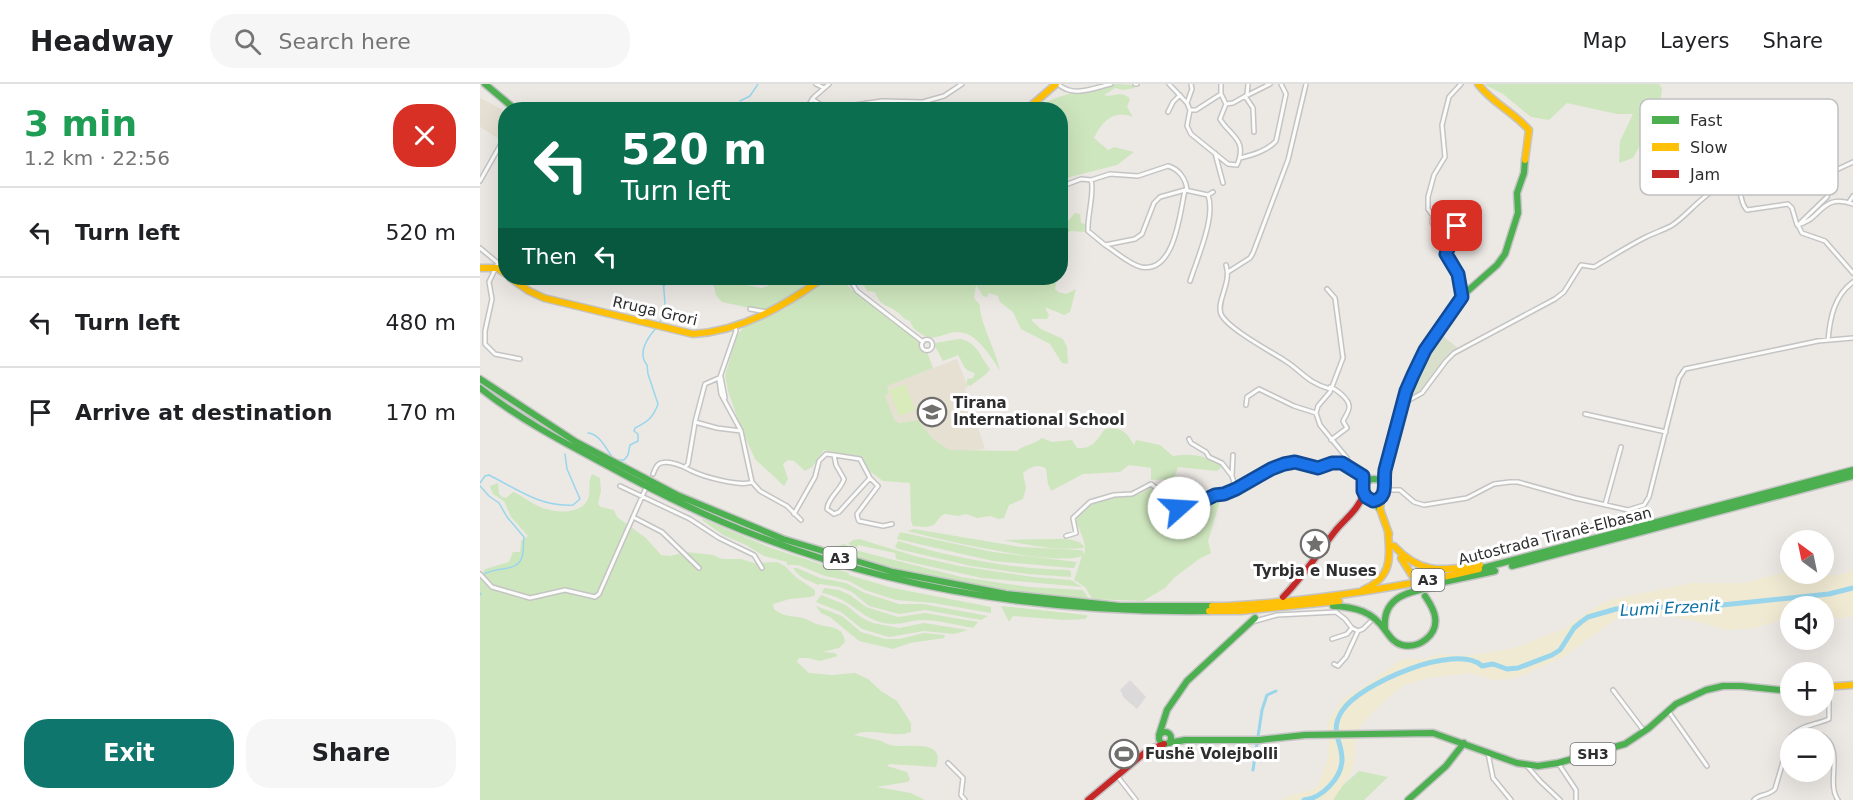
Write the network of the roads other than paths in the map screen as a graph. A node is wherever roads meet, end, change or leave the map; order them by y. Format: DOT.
graph roads {
  1 [pos="485,84"];
  2 [pos="816,84"];
  3 [pos="829,84"];
  4 [pos="962,84"];
  5 [pos="1057,84"];
  6 [pos="1111,84"];
  7 [pos="1169,84"];
  8 [pos="1191,84"];
  9 [pos="1221,84"];
  10 [pos="1248,84"];
  11 [pos="1270,84"];
  12 [pos="1281,84"];
  13 [pos="1306,84"];
  14 [pos="1461,84"];
  15 [pos="1478,84"];
  16 [pos="824,88"];
  17 [pos="1221,94"];
  18 [pos="1180,95"];
  19 [pos="1246,96"];
  20 [pos="812,99"];
  21 [pos="506,102"];
  22 [pos="810,102"];
  23 [pos="817,102"];
  24 [pos="868,102"];
  25 [pos="910,102"];
  26 [pos="1036,102"];
  27 [pos="1187,103"];
  28 [pos="1226,104"];
  29 [pos="1190,110"];
  30 [pos="1168,112"];
  31 [pos="1254,132"];
  32 [pos="498,149"];
  33 [pos="1214,152"];
  34 [pos="1240,158"];
  35 [pos="1853,162"];
  36 [pos="1838,169"];
  37 [pos="1091,180"];
  38 [pos="480,181"];
  39 [pos="1223,183"];
  40 [pos="1068,184"];
  41 [pos="1186,190"];
  42 [pos="1213,192"];
  43 [pos="1208,195"];
  44 [pos="1706,195"];
  45 [pos="1741,195"];
  46 [pos="1828,195"];
  47 [pos="1853,196"];
  48 [pos="1851,203"];
  49 [pos="1798,225"];
  50 [pos="1457,226"];
  51 [pos="1105,245"];
  52 [pos="480,248"];
  53 [pos="1446,254"];
  54 [pos="1226,265"];
  55 [pos="480,268"];
  56 [pos="497,268"];
  57 [pos="1228,272"];
  58 [pos="1853,273"];
  59 [pos="1190,281"];
  60 [pos="1853,282"];
  61 [pos="520,285"];
  62 [pos="813,285"];
  63 [pos="853,285"];
  64 [pos="1327,290"];
  65 [pos="1462,297"];
  66 [pos="736,329"];
  67 [pos="1853,338"];
  68 [pos="1828,340"];
  69 [pos="923,342"];
  70 [pos="520,359"];
  71 [pos="721,377"];
  72 [pos="480,379"];
  73 [pos="480,388"];
  74 [pos="1330,388"];
  75 [pos="1403,403"];
  76 [pos="1246,405"];
  77 [pos="1316,413"];
  78 [pos="1585,414"];
  79 [pos="695,422"];
  80 [pos="741,432"];
  81 [pos="1666,432"];
  82 [pos="1189,439"];
  83 [pos="1331,440"];
  84 [pos="1622,447"];
  85 [pos="834,455"];
  86 [pos="1233,455"];
  87 [pos="685,467"];
  88 [pos="1350,467"];
  89 [pos="1385,470"];
  90 [pos="1853,470"];
  91 [pos="653,474"];
  92 [pos="1232,476"];
  93 [pos="1363,476"];
  94 [pos="1853,476"];
  95 [pos="870,478"];
  96 [pos="1374,480"];
  97 [pos="752,482"];
  98 [pos="1365,485"];
  99 [pos="620,486"];
  100 [pos="1384,488"];
  101 [pos="1236,489"];
  102 [pos="645,490"];
  103 [pos="1364,493"];
  104 [pos="641,496"];
  105 [pos="1381,498"];
  106 [pos="1370,500"];
  107 [pos="1359,505"];
  108 [pos="1605,505"];
  109 [pos="1380,509"];
  110 [pos="794,514"];
  111 [pos="633,517"];
  112 [pos="801,520"];
  113 [pos="892,524"];
  114 [pos="1388,532"];
  115 [pos="1066,536"];
  116 [pos="1394,546"];
  117 [pos="1508,562"];
  118 [pos="762,567"];
  119 [pos="699,568"];
  120 [pos="480,574"];
  121 [pos="1413,577"];
  122 [pos="1441,583"];
  123 [pos="1347,595"];
  124 [pos="1425,596"];
  125 [pos="1282,597"];
  126 [pos="1314,605"];
  127 [pos="1253,620"];
  128 [pos="1370,622"];
  129 [pos="1352,628"];
  130 [pos="1358,630"];
  131 [pos="1386,633"];
  132 [pos="1332,639"];
  133 [pos="1334,664"];
  134 [pos="1853,685"];
  135 [pos="1834,686"];
  136 [pos="1613,690"];
  137 [pos="1780,690"];
  138 [pos="1668,711"];
  139 [pos="1829,716"];
  140 [pos="1162,724"];
  141 [pos="1803,728"];
  142 [pos="1166,731"];
  143 [pos="1644,731"];
  144 [pos="1159,736"];
  145 [pos="1168,741"];
  146 [pos="1464,743"];
  147 [pos="1148,750"];
  148 [pos="1488,753"];
  149 [pos="948,763"];
  150 [pos="1558,763"];
  151 [pos="1527,766"];
  152 [pos="1707,766"];
  153 [pos="1780,773"];
  154 [pos="1117,775"];
  155 [pos="1834,782"];
  156 [pos="1834,798"];
  157 [pos="965,800"];
  158 [pos="1088,800"];
  159 [pos="1136,800"];
  160 [pos="1408,800"];
  161 [pos="1511,800"];
  162 [pos="1560,800"];
  163 [pos="1576,800"];
  164 [pos="1754,800"];
  165 [pos="1838,800"];
  1 -- 21 [label="main road"];
  2 -- 16 [label="street"];
  3 -- 16 [label="street"];
  4 -- 25 [label="street"];
  5 -- 6 [label="street"];
  5 -- 26 [label="main road"];
  7 -- 18 [label="street"];
  8 -- 27 [label="street"];
  9 -- 17 [label="street"];
  10 -- 19 [label="street"];
  11 -- 19 [label="street"];
  12 -- 34 [label="street"];
  13 -- 57 [label="street"];
  14 -- 53 [label="street"];
  15 -- 65 [label="main road"];
  16 -- 20 [label="street"];
  17 -- 28 [label="street"];
  17 -- 29 [label="street"];
  18 -- 27 [label="street"];
  18 -- 30 [label="street"];
  19 -- 28 [label="street"];
  19 -- 31 [label="street"];
  20 -- 22 [label="street"];
  20 -- 23 [label="street"];
  24 -- 25 [label="street"];
  27 -- 29 [label="street"];
  28 -- 34 [label="street"];
  29 -- 33 [label="street"];
  32 -- 38 [label="street"];
  33 -- 34 [label="street"];
  33 -- 39 [label="street"];
  35 -- 36 [label="street"];
  37 -- 40 [label="street"];
  37 -- 41 [label="street"];
  37 -- 51 [label="street"];
  41 -- 43 [label="street"];
  41 -- 51 [label="street"];
  41 -- 51 [label="street"];
  42 -- 43 [label="street"];
  43 -- 59 [label="street"];
  44 -- 75 [label="street"];
  45 -- 49 [label="street"];
  46 -- 49 [label="street"];
  47 -- 48 [label="street"];
  48 -- 49 [label="street"];
  49 -- 58 [label="street"];
  50 -- 53 [label="street"];
  52 -- 56 [label="street"];
  53 -- 65 [label="street"];
  54 -- 57 [label="street"];
  55 -- 56 [label="main road"];
  56 -- 70 [label="street"];
  57 -- 74 [label="street"];
  60 -- 68 [label="street"];
  61 -- 66 [label="main road, Rruga Grori"];
  62 -- 66 [label="main road, Rruga Grori"];
  63 -- 69 [label="street"];
  64 -- 74 [label="street"];
  65 -- 75 [label="main road"];
  66 -- 71 [label="street"];
  67 -- 68 [label="street"];
  68 -- 81 [label="street"];
  71 -- 79 [label="street"];
  71 -- 80 [label="street"];
  72 -- 123 [label="main road, Autostrada Tiranë-Elbasan / A3"];
  73 -- 126 [label="main road, Autostrada Tiranë-Elbasan / A3"];
  74 -- 77 [label="street"];
  74 -- 83 [label="street"];
  75 -- 89 [label="main road"];
  76 -- 77 [label="street"];
  77 -- 83 [label="street"];
  78 -- 81 [label="street"];
  79 -- 80 [label="street"];
  79 -- 87 [label="street"];
  80 -- 97 [label="street"];
  81 -- 108 [label="street"];
  82 -- 92 [label="street"];
  83 -- 88 [label="street"];
  84 -- 108 [label="street"];
  85 -- 95 [label="street"];
  85 -- 95 [label="street"];
  85 -- 110 [label="street"];
  86 -- 92 [label="street"];
  87 -- 91 [label="street"];
  87 -- 97 [label="street"];
  88 -- 93 [label="street"];
  88 -- 101 [label="street"];
  89 -- 96 [label="main road"];
  89 -- 100 [label="main road"];
  90 -- 117 [label="main road, Autostrada Tiranë-Elbasan / A3"];
  92 -- 101 [label="street"];
  93 -- 96 [label="street"];
  93 -- 98 [label="street"];
  94 -- 122 [label="main road, Autostrada Tiranë-Elbasan / A3"];
  95 -- 113 [label="street"];
  96 -- 98 [label="main road"];
  96 -- 100 [label="main road"];
  97 -- 110 [label="street"];
  98 -- 103 [label="main road"];
  99 -- 104 [label="street"];
  100 -- 105 [label="main road"];
  100 -- 108 [label="street"];
  101 -- 115 [label="street"];
  102 -- 104 [label="street"];
  103 -- 106 [label="main road"];
  103 -- 107 [label="main road"];
  104 -- 111 [label="street"];
  104 -- 118 [label="street"];
  105 -- 106 [label="main road"];
  105 -- 109 [label="main road"];
  106 -- 107 [label="main road"];
  106 -- 109 [label="main road"];
  107 -- 125 [label="main road"];
  109 -- 114 [label="main road"];
  110 -- 112 [label="street"];
  111 -- 119 [label="street"];
  111 -- 120 [label="street"];
  114 -- 116 [label="main road"];
  114 -- 123 [label="main road, A3"];
  116 -- 117 [label="main road"];
  116 -- 121 [label="main road"];
  117 -- 123 [label="main road, Autostrada Tiranë-Elbasan / A3"];
  122 -- 126 [label="main road, Autostrada Tiranë-Elbasan / A3"];
  122 -- 131 [label="main road"];
  124 -- 131 [label="main road"];
  126 -- 131 [label="main road"];
  127 -- 129 [label="street"];
  127 -- 140 [label="main road"];
  128 -- 130 [label="street"];
  129 -- 130 [label="street"];
  129 -- 132 [label="street"];
  130 -- 133 [label="street"];
  134 -- 135 [label="main road"];
  136 -- 143 [label="street"];
  137 -- 138 [label="main road, SH3"];
  138 -- 143 [label="main road, SH3"];
  138 -- 152 [label="street"];
  139 -- 141 [label="street"];
  140 -- 142 [label="main road"];
  140 -- 144 [label="main road"];
  142 -- 144 [label="main road, SH3"];
  142 -- 145 [label="main road"];
  143 -- 150 [label="main road, SH3"];
  144 -- 145 [label="main road"];
  144 -- 147 [label="main road, SH3"];
  145 -- 146 [label="main road, SH3"];
  145 -- 147 [label="main road, SH3"];
  146 -- 148 [label="main road, SH3"];
  146 -- 160 [label="main road"];
  147 -- 154 [label="main road, SH3"];
  148 -- 151 [label="main road, SH3"];
  148 -- 161 [label="street"];
  149 -- 157 [label="street"];
  150 -- 151 [label="main road, SH3"];
  150 -- 163 [label="street"];
  151 -- 162 [label="street"];
  153 -- 164 [label="street"];
  154 -- 158 [label="main road, SH3"];
  154 -- 159 [label="street"];
  155 -- 156 [label="street"];
  156 -- 165 [label="street"];
}
